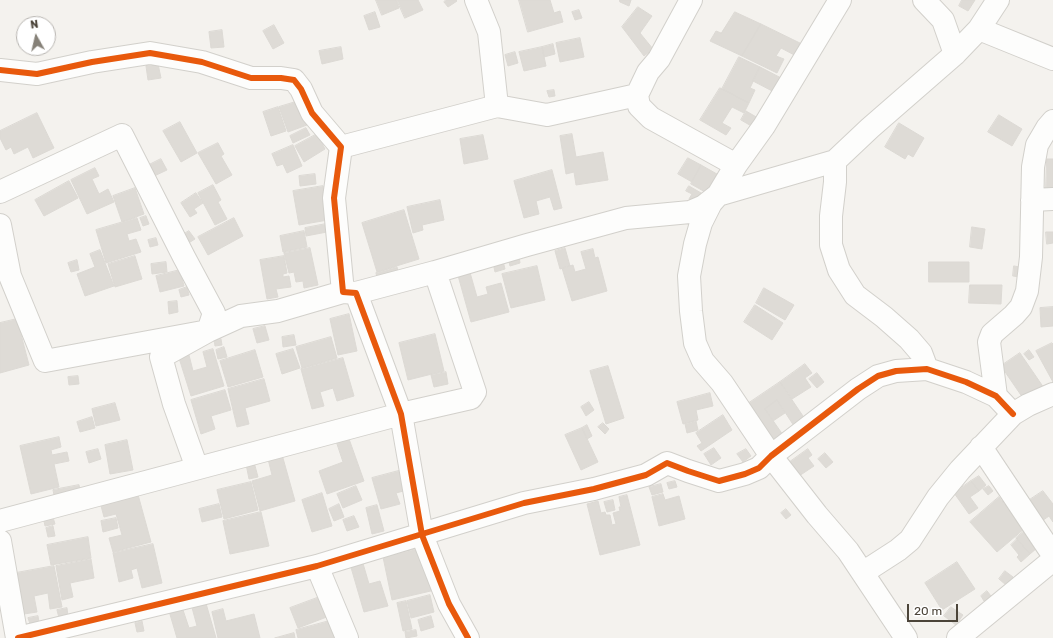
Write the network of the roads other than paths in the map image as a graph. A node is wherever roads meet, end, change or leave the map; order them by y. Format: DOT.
graph roads {
  1 [pos="476,0"];
  2 [pos="691,0"];
  3 [pos="840,0"];
  4 [pos="924,0"];
  5 [pos="998,0"];
  6 [pos="980,29"];
  7 [pos="955,54"];
  8 [pos="1053,59"];
  9 [pos="0,70"];
  10 [pos="637,95"];
  11 [pos="497,106"];
  12 [pos="1053,121"];
  13 [pos="341,147"];
  14 [pos="835,161"];
  15 [pos="736,165"];
  16 [pos="0,192"];
  17 [pos="718,195"];
  18 [pos="1042,200"];
  19 [pos="0,225"];
  20 [pos="435,272"];
  21 [pos="350,292"];
  22 [pos="208,331"];
  23 [pos="927,369"];
  24 [pos="1053,394"];
  25 [pos="996,396"];
  26 [pos="401,414"];
  27 [pos="1013,414"];
  28 [pos="981,447"];
  29 [pos="771,456"];
  30 [pos="197,468"];
  31 [pos="0,521"];
  32 [pos="422,535"];
  33 [pos="0,541"];
  34 [pos="1053,555"];
  35 [pos="1053,560"];
  36 [pos="317,566"];
  37 [pos="864,572"];
  38 [pos="18,638"];
  39 [pos="347,638"];
  40 [pos="468,638"];
  41 [pos="906,638"];
  42 [pos="958,638"];
  1 -- 11 [label="street"];
  2 -- 10 [label="street"];
  3 -- 15 [label="street"];
  4 -- 7 [label="street"];
  5 -- 6 [label="street"];
  6 -- 7 [label="street"];
  6 -- 8 [label="street"];
  7 -- 14 [label="street"];
  9 -- 13 [label="street"];
  10 -- 11 [label="street"];
  10 -- 15 [label="street"];
  11 -- 13 [label="street"];
  12 -- 18 [label="street"];
  13 -- 21 [label="street"];
  14 -- 17 [label="street"];
  14 -- 23 [label="street"];
  15 -- 17 [label="street"];
  16 -- 22 [label="street"];
  17 -- 20 [label="street"];
  17 -- 29 [label="street"];
  18 -- 25 [label="street"];
  19 -- 22 [label="street"];
  20 -- 21 [label="street"];
  20 -- 26 [label="street"];
  21 -- 22 [label="street"];
  21 -- 26 [label="street"];
  22 -- 30 [label="street"];
  23 -- 25 [label="street"];
  23 -- 29 [label="street"];
  24 -- 27 [label="street"];
  25 -- 27 [label="street"];
  26 -- 30 [label="street"];
  26 -- 32 [label="street"];
  27 -- 28 [label="street"];
  28 -- 34 [label="street"];
  28 -- 37 [label="street"];
  29 -- 32 [label="street"];
  29 -- 37 [label="street"];
  30 -- 31 [label="street"];
  32 -- 36 [label="street"];
  32 -- 40 [label="street"];
  33 -- 38 [label="street"];
  35 -- 42 [label="street"];
  36 -- 38 [label="street"];
  36 -- 39 [label="street"];
  37 -- 41 [label="street"];
}
